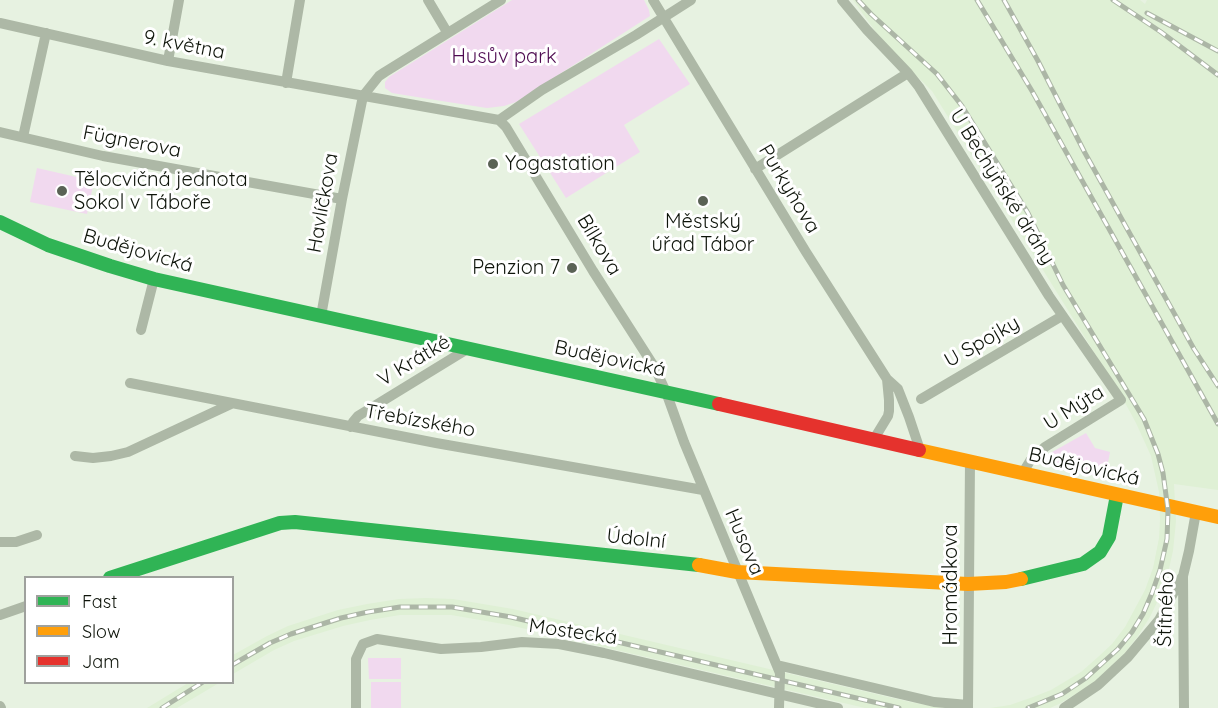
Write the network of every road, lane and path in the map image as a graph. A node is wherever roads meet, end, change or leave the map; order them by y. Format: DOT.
graph roads {
  1 [pos="179,0"];
  2 [pos="300,0"];
  3 [pos="428,0"];
  4 [pos="501,0"];
  5 [pos="653,0"];
  6 [pos="691,0"];
  7 [pos="842,0"];
  8 [pos="663,17"];
  9 [pos="0,23"];
  10 [pos="447,32"];
  11 [pos="46,33"];
  12 [pos="168,61"];
  13 [pos="908,73"];
  14 [pos="286,83"];
  15 [pos="363,96"];
  16 [pos="499,120"];
  17 [pos="0,132"];
  18 [pos="23,137"];
  19 [pos="755,169"];
  20 [pos="342,199"];
  21 [pos="0,222"];
  22 [pos="154,279"];
  23 [pos="321,316"];
  24 [pos="1062,316"];
  25 [pos="141,330"];
  26 [pos="469,348"];
  27 [pos="887,379"];
  28 [pos="130,383"];
  29 [pos="666,392"];
  30 [pos="921,399"];
  31 [pos="1121,400"];
  32 [pos="232,404"];
  33 [pos="351,427"];
  34 [pos="874,440"];
  35 [pos="920,450"];
  36 [pos="75,456"];
  37 [pos="970,461"];
  38 [pos="1022,474"];
  39 [pos="703,490"];
  40 [pos="1117,495"];
  41 [pos="1196,512"];
  42 [pos="1218,517"];
  43 [pos="37,535"];
  44 [pos="0,542"];
  45 [pos="737,572"];
  46 [pos="116,576"];
  47 [pos="1183,576"];
  48 [pos="968,584"];
  49 [pos="24,607"];
  50 [pos="0,615"];
  51 [pos="777,665"];
  52 [pos="779,694"];
  53 [pos="968,707"];
  54 [pos="356,708"];
  55 [pos="779,708"];
  56 [pos="838,708"];
  57 [pos="1064,708"];
  58 [pos="1184,708"];
  1 -- 12 [label="street"];
  2 -- 14 [label="street"];
  3 -- 10 [label="street"];
  4 -- 10 [label="street"];
  5 -- 8 [label="street, Purkyňova"];
  6 -- 8 [label="street"];
  7 -- 13 [label="street, U Bechyňské dráhy"];
  8 -- 16 [label="street"];
  8 -- 19 [label="street, Purkyňova"];
  9 -- 11 [label="street, 9. května"];
  10 -- 15 [label="street"];
  11 -- 12 [label="street, 9. května"];
  11 -- 18 [label="street"];
  12 -- 14 [label="street, 9. května"];
  13 -- 19 [label="street"];
  13 -- 24 [label="street, U Bechyňské dráhy"];
  14 -- 15 [label="street, 9. května"];
  15 -- 16 [label="street, 9. května"];
  15 -- 20 [label="street, Havlíčkova"];
  16 -- 29 [label="street, Bílkova"];
  17 -- 18 [label="street, Fügnerova"];
  18 -- 20 [label="street, Fügnerova"];
  19 -- 27 [label="street, Purkyňova"];
  20 -- 23 [label="street, Havlíčkova"];
  21 -- 22 [label="main road, Budějovická"];
  22 -- 23 [label="main road, Budějovická"];
  22 -- 25 [label="street"];
  23 -- 26 [label="main road, Budějovická"];
  24 -- 30 [label="street, U Spojky"];
  24 -- 31 [label="street, U Bechyňské dráhy"];
  26 -- 29 [label="main road, Budějovická"];
  26 -- 33 [label="street, V Krátké"];
  27 -- 34 [label="street, Purkyňova"];
  27 -- 35 [label="street, Purkyňova"];
  28 -- 32 [label="street, Třebízského"];
  29 -- 34 [label="main road, Budějovická"];
  29 -- 39 [label="street, Husova"];
  31 -- 38 [label="street, U Mýta"];
  32 -- 33 [label="street, Třebízského"];
  32 -- 36 [label="street"];
  33 -- 39 [label="street, Třebízského"];
  34 -- 35 [label="main road, Budějovická"];
  35 -- 37 [label="main road, Budějovická"];
  37 -- 38 [label="main road, Budějovická"];
  37 -- 48 [label="street, Hromádkova"];
  38 -- 40 [label="main road, Budějovická"];
  39 -- 45 [label="street, Husova"];
  40 -- 41 [label="main road, Budějovická"];
  40 -- 48 [label="main road, Údolní"];
  41 -- 42 [label="main road, Budějovická"];
  41 -- 47 [label="street, Štítného"];
  43 -- 44 [label="street"];
  45 -- 46 [label="main road, Údolní"];
  45 -- 48 [label="main road, Údolní"];
  45 -- 51 [label="street, Husova"];
  47 -- 57 [label="street"];
  47 -- 58 [label="street, Štítného"];
  48 -- 53 [label="street, Hromádkova"];
  49 -- 50 [label="street"];
  51 -- 52 [label="street, Husova"];
  51 -- 53 [label="street"];
  52 -- 54 [label="street, Mostecká"];
  52 -- 55 [label="street, Husova"];
  52 -- 56 [label="street, Mostecká"];
}
